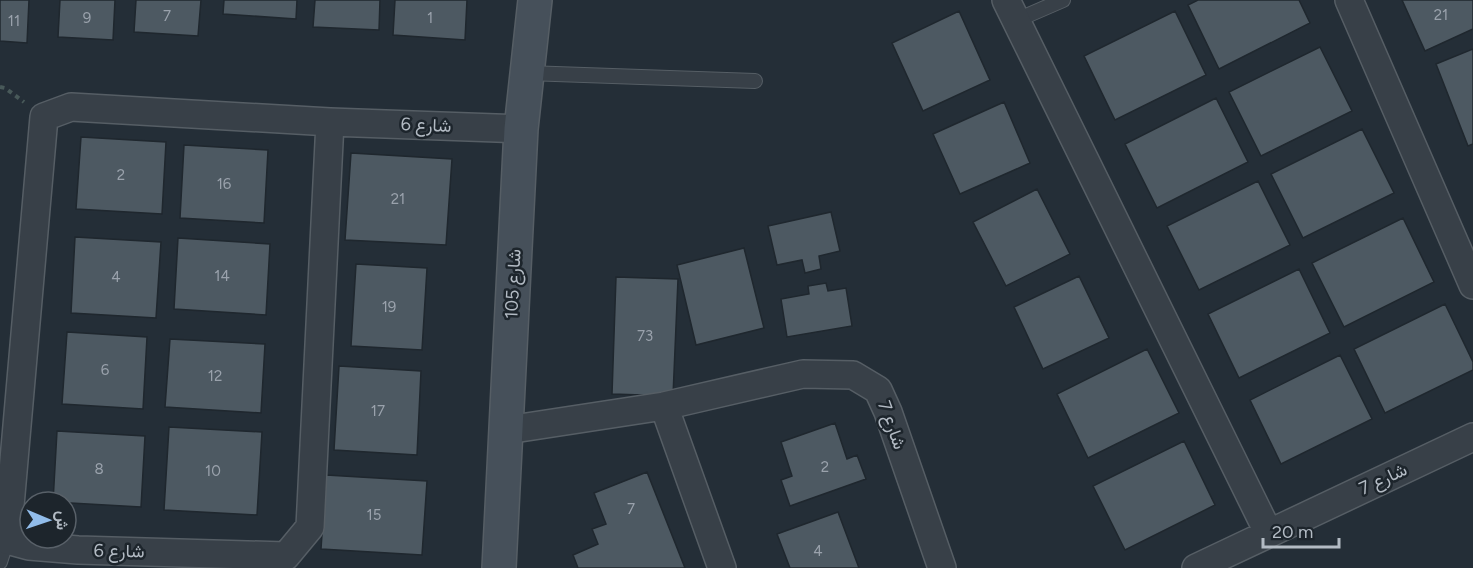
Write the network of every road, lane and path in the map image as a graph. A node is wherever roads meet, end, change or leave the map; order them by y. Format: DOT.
graph roads {
  1 [pos="535,0"];
  2 [pos="1063,0"];
  3 [pos="1349,0"];
  4 [pos="1012,10"];
  5 [pos="527,73"];
  6 [pos="755,81"];
  7 [pos="330,122"];
  8 [pos="520,129"];
  9 [pos="1473,285"];
  10 [pos="664,406"];
  11 [pos="507,430"];
  12 [pos="1473,437"];
  13 [pos="1268,532"];
  14 [pos="4,551"];
  15 [pos="78,559"];
  16 [pos="499,568"];
  17 [pos="722,568"];
  18 [pos="942,568"];
  19 [pos="1196,568"];
  1 -- 5 [label="street, شارع 105"];
  2 -- 4 [label="lane"];
  3 -- 9 [label="street"];
  4 -- 13 [label="street"];
  5 -- 6 [label="lane"];
  5 -- 8 [label="street, شارع 105"];
  7 -- 8 [label="street, شارع 6"];
  7 -- 14 [label="street, شارع 6"];
  7 -- 15 [label="street, شارع 6"];
  8 -- 11 [label="street, شارع 105"];
  10 -- 11 [label="street, شارع 7"];
  10 -- 17 [label="street"];
  10 -- 18 [label="street, شارع 7"];
  11 -- 16 [label="street, شارع 105"];
  12 -- 13 [label="street, شارع 7"];
  13 -- 19 [label="street, شارع 7"];
  14 -- 15 [label="street, شارع 6"];
}
